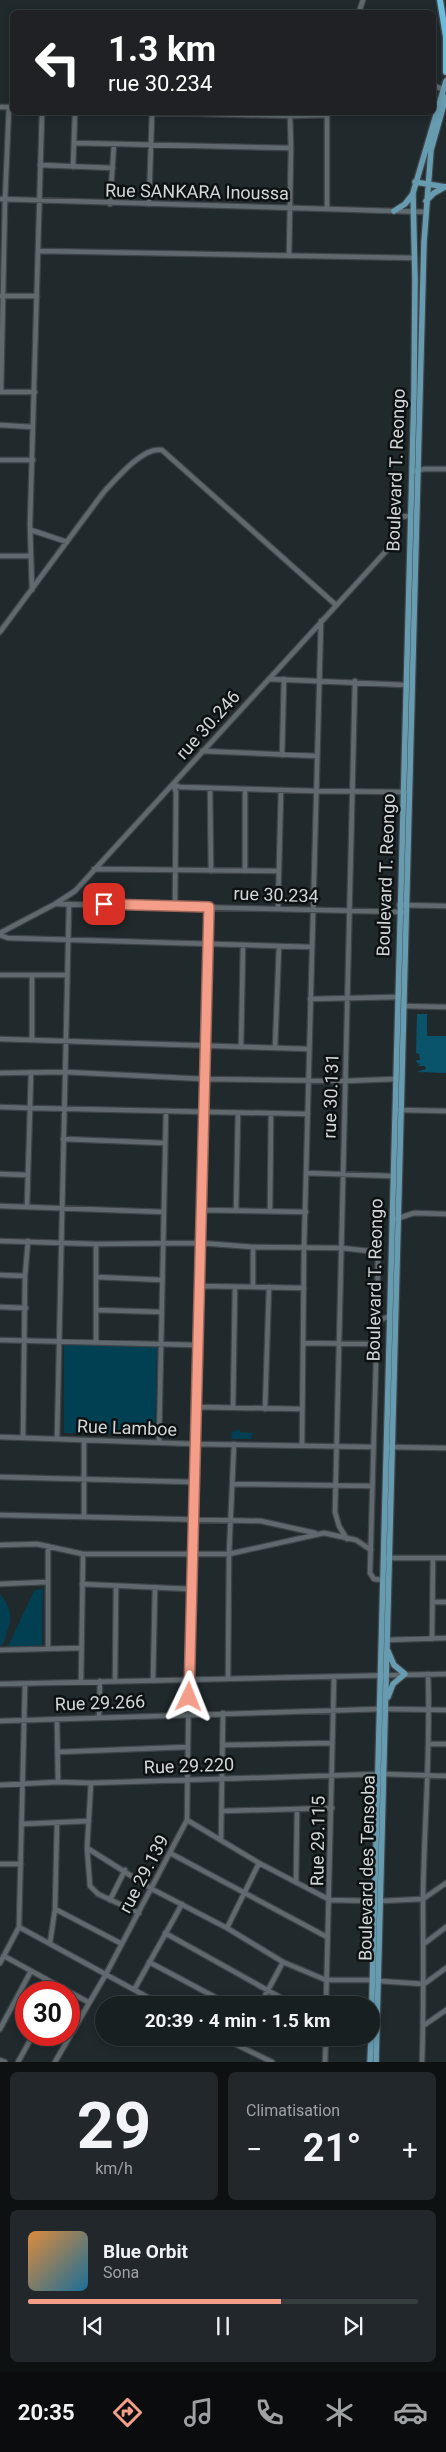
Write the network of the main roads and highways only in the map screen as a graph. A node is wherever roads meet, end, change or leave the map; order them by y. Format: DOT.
graph roads {
  1 [pos="440,0"];
  2 [pos="446,72"];
  3 [pos="446,81"];
  4 [pos="446,97"];
  5 [pos="436,112"];
  6 [pos="435,115"];
  7 [pos="415,182"];
  8 [pos="428,184"];
  9 [pos="446,187"];
  10 [pos="413,193"];
  11 [pos="426,201"];
  12 [pos="394,211"];
  13 [pos="406,792"];
  14 [pos="403,909"];
  15 [pos="389,1447"];
  16 [pos="386,1558"];
  17 [pos="387,1644"];
  18 [pos="386,1674"];
  19 [pos="379,1675"];
  20 [pos="386,1700"];
  21 [pos="383,1709"];
  22 [pos="376,1981"];
  23 [pos="375,1996"];
  24 [pos="371,2046"];
  25 [pos="370,2062"];
  26 [pos="376,2062"];
  1 -- 2 [label="highway"];
  3 -- 5 [label="main road, Boulevard T. Reongo"];
  4 -- 8 [label="main road, Boulevard T. Reongo"];
  6 -- 7 [label="main road, Boulevard T. Reongo"];
  7 -- 8 [label="main road"];
  7 -- 10 [label="main road, Boulevard T. Reongo"];
  8 -- 9 [label="main road"];
  8 -- 11 [label="main road, Boulevard T. Reongo"];
  9 -- 11 [label="main road"];
  10 -- 12 [label="main road"];
  10 -- 13 [label="main road, Boulevard T. Reongo"];
  11 -- 13 [label="main road, Boulevard T. Reongo"];
  13 -- 14 [label="main road, Boulevard T. Reongo"];
  14 -- 15 [label="main road, Boulevard T. Reongo"];
  14 -- 15 [label="main road, Boulevard T. Reongo"];
  15 -- 16 [label="main road, Boulevard T. Reongo"];
  16 -- 17 [label="main road, Boulevard T. Reongo"];
  16 -- 19 [label="main road, Boulevard T. Reongo"];
  17 -- 18 [label="main road, Boulevard T. Reongo"];
  17 -- 20 [label="main road"];
  18 -- 20 [label="main road, Boulevard des Tensoba"];
  19 -- 21 [label="main road, Boulevard des Tensoba"];
  20 -- 21 [label="main road, Boulevard des Tensoba"];
  21 -- 22 [label="main road, Boulevard des Tensoba"];
  22 -- 23 [label="main road, Boulevard des Tensoba"];
  22 -- 26 [label="main road, Boulevard des Tensoba"];
  24 -- 25 [label="main road"];
}
